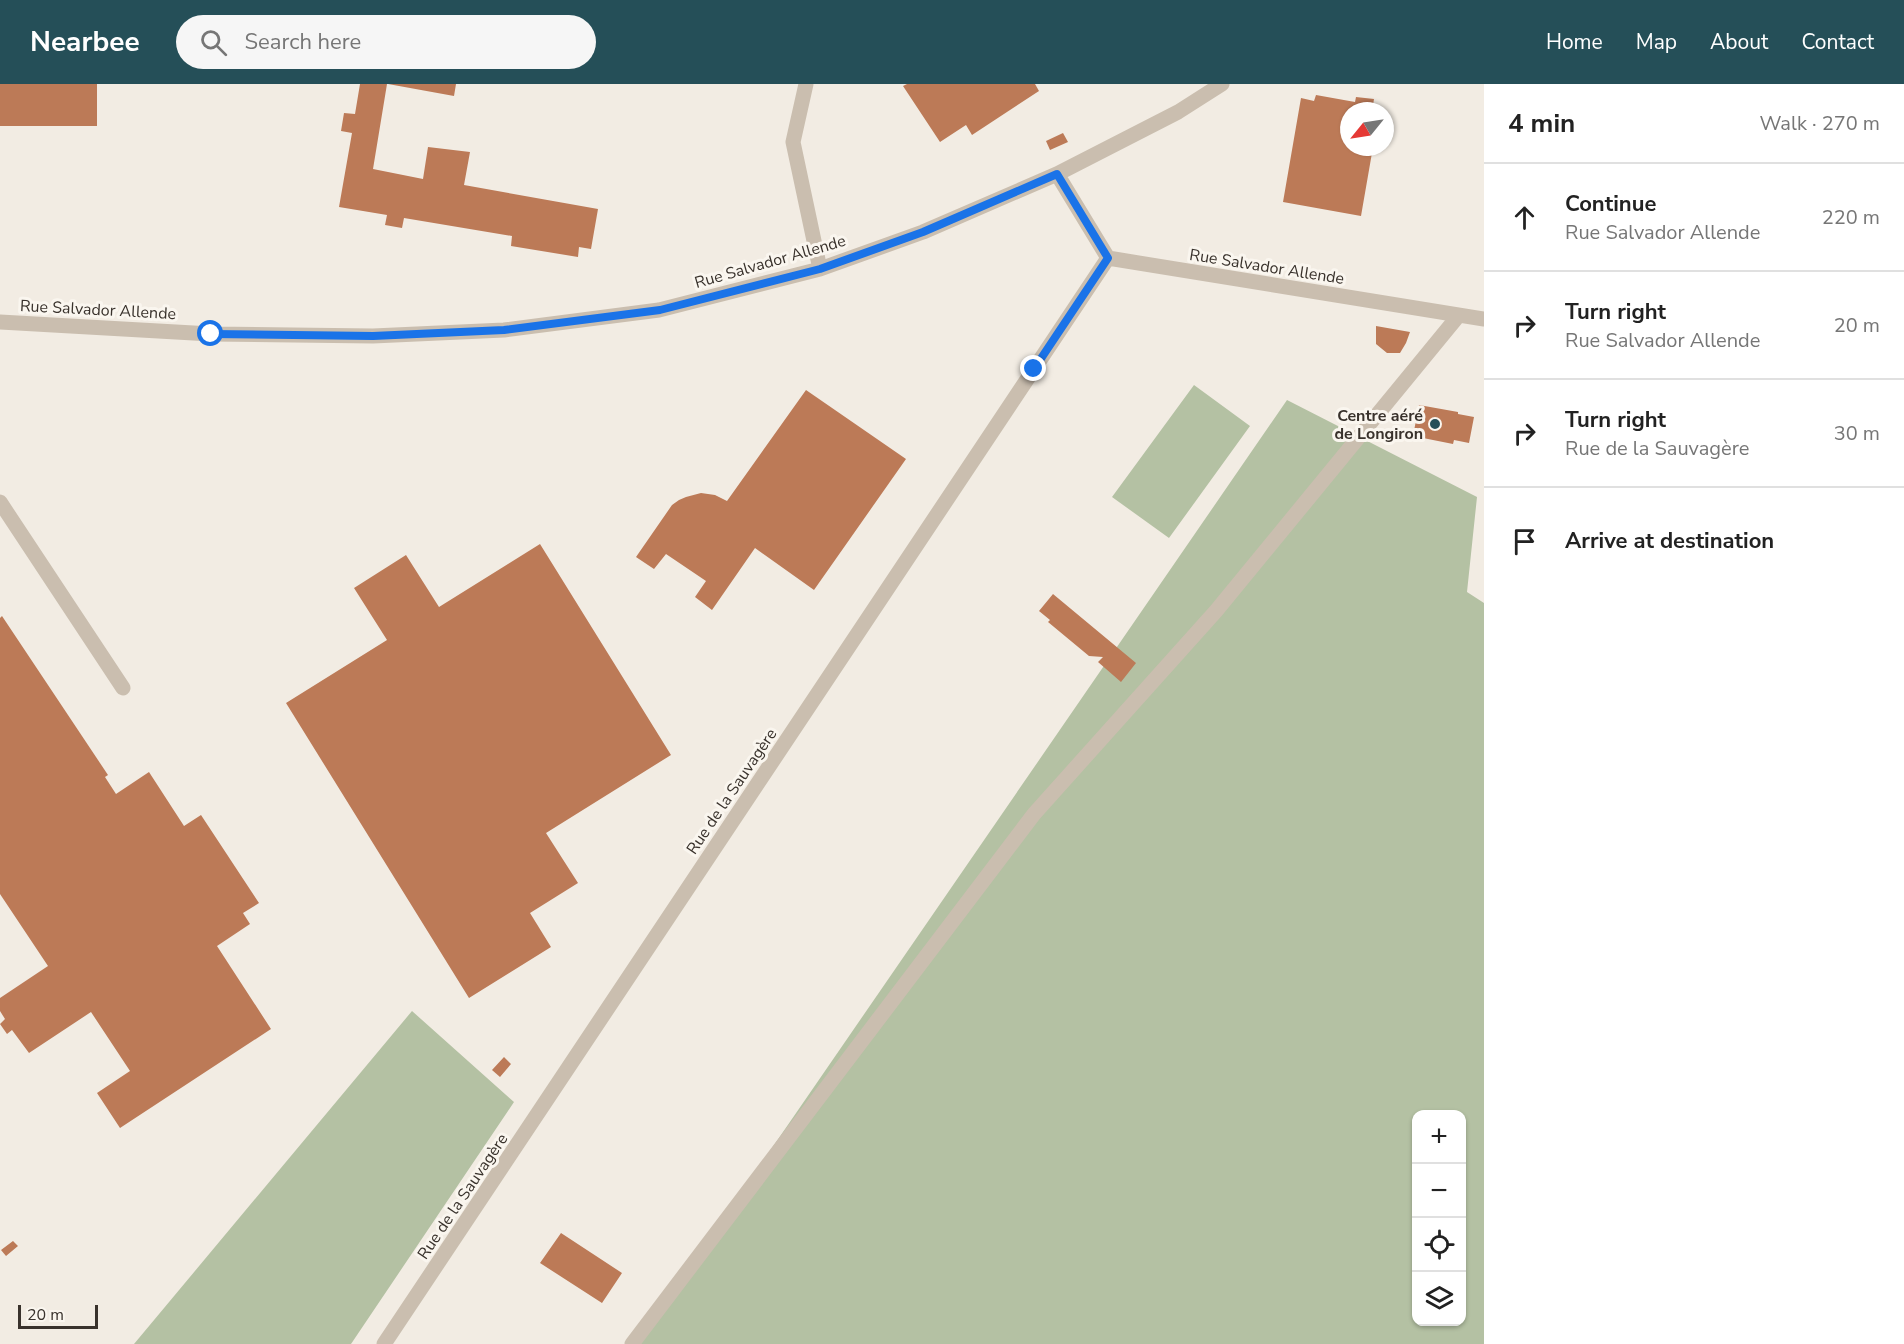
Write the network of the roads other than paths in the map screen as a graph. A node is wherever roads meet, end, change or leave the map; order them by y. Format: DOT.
graph roads {
  1 [pos="806,84"];
  2 [pos="1222,84"];
  3 [pos="1057,174"];
  4 [pos="1108,258"];
  5 [pos="820,269"];
  6 [pos="1459,315"];
  7 [pos="1484,319"];
  8 [pos="0,322"];
  9 [pos="0,502"];
  10 [pos="123,688"];
  11 [pos="384,1344"];
  12 [pos="632,1344"];
  1 -- 5 [label="street"];
  2 -- 3 [label="street, Rue Salvador Allende"];
  3 -- 4 [label="street"];
  3 -- 5 [label="street, Rue Salvador Allende"];
  4 -- 6 [label="street, Rue Salvador Allende"];
  4 -- 11 [label="street, Rue de la Sauvagère"];
  5 -- 8 [label="street, Rue Salvador Allende"];
  6 -- 7 [label="street, Rue Salvador Allende"];
  6 -- 12 [label="street"];
  9 -- 10 [label="street"];
}
